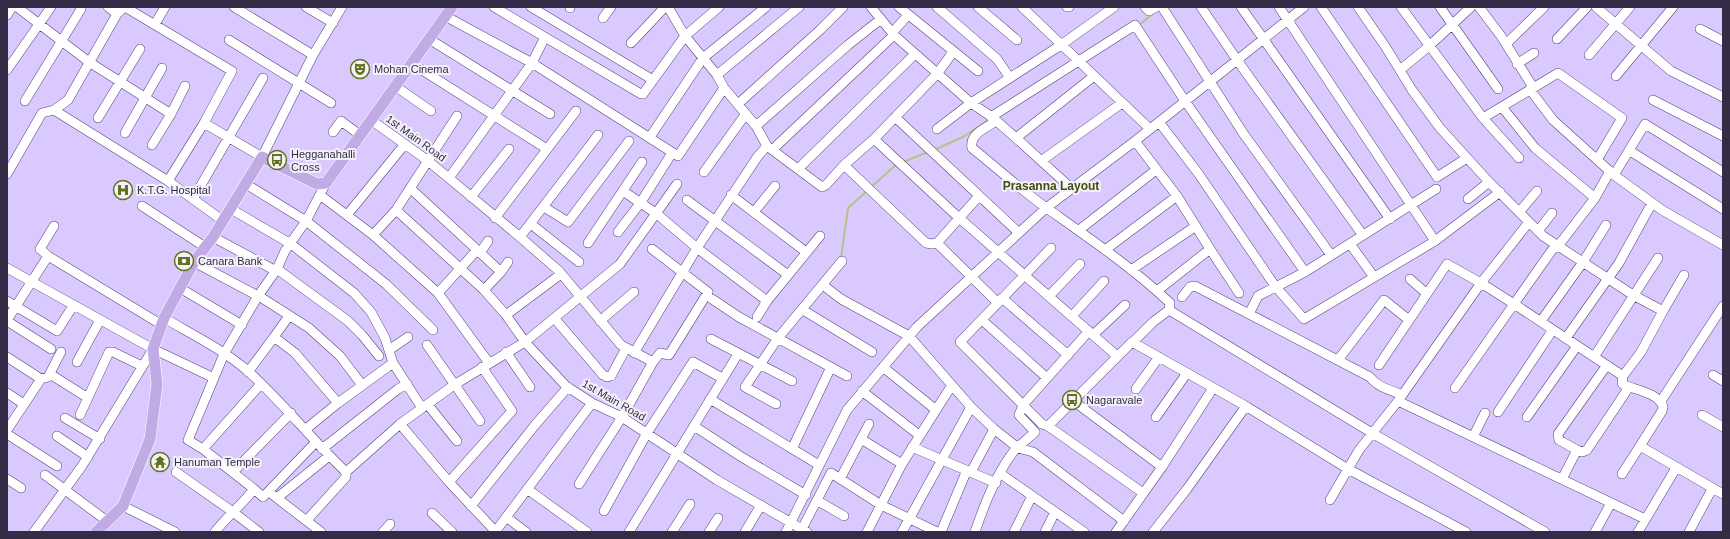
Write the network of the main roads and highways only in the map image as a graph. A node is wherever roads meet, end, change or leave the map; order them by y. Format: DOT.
graph roads {
  1 [pos="449,11"];
  2 [pos="96,532"];
  1 -- 2 [label="main road"];
}
